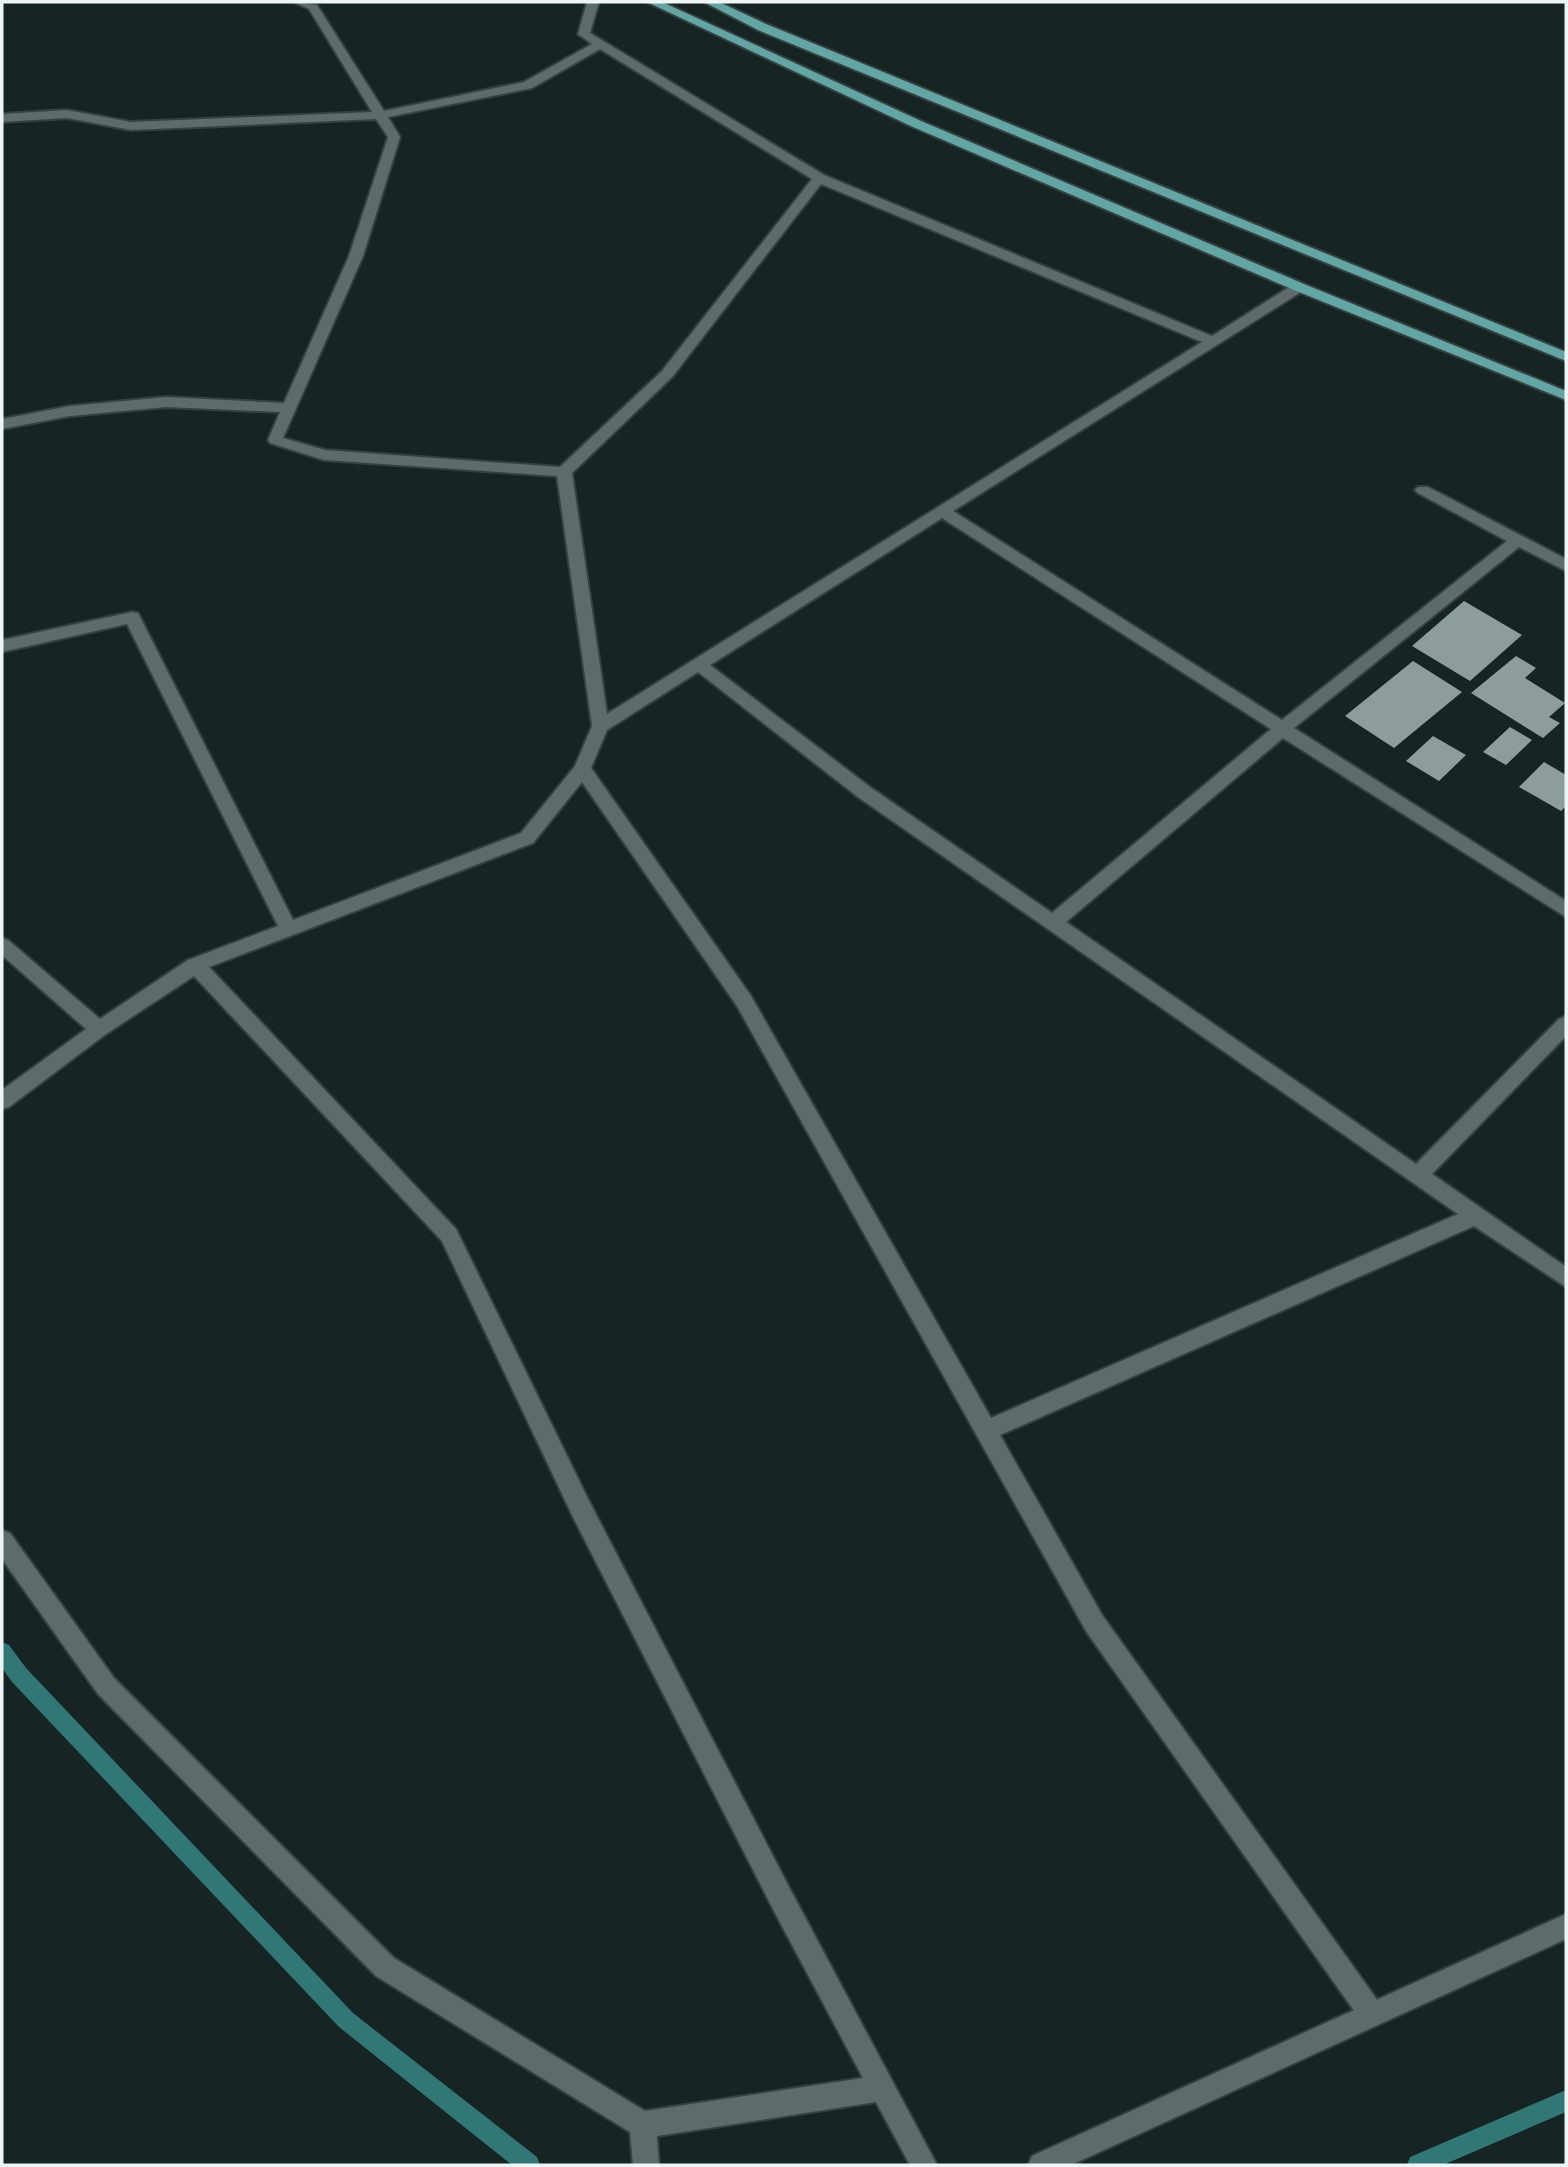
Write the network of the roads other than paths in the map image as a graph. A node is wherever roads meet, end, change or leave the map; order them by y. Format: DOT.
graph roads {
  1 [pos="300,2"];
  2 [pos="593,2"];
  3 [pos="653,2"];
  4 [pos="710,2"];
  5 [pos="601,44"];
  6 [pos="876,74"];
  7 [pos="846,91"];
  8 [pos="916,106"];
  9 [pos="380,115"];
  10 [pos="2,118"];
  11 [pos="819,178"];
  12 [pos="1299,287"];
  13 [pos="1212,341"];
  14 [pos="1566,358"];
  15 [pos="1566,396"];
  16 [pos="288,408"];
  17 [pos="2,424"];
  18 [pos="564,472"];
  19 [pos="1423,490"];
  20 [pos="941,511"];
  21 [pos="1518,540"];
  22 [pos="1566,566"];
  23 [pos="2,646"];
  24 [pos="698,664"];
  25 [pos="600,726"];
  26 [pos="1281,730"];
  27 [pos="582,769"];
  28 [pos="1566,909"];
  29 [pos="1053,923"];
  30 [pos="289,930"];
  31 [pos="2,945"];
  32 [pos="195,965"];
  33 [pos="1566,1024"];
  34 [pos="99,1029"];
  35 [pos="2,1101"];
  36 [pos="1419,1174"];
  37 [pos="1477,1215"];
  38 [pos="1566,1278"];
  39 [pos="986,1432"];
  40 [pos="2,1541"];
  41 [pos="1566,1926"];
  42 [pos="1371,2014"];
  43 [pos="883,2088"];
  44 [pos="643,2125"];
  45 [pos="646,2165"];
  46 [pos="924,2165"];
  47 [pos="1041,2165"];
  1 -- 9 [label="street"];
  2 -- 5 [label="street"];
  3 -- 7 [label="main road"];
  4 -- 6 [label="main road"];
  5 -- 9 [label="street"];
  5 -- 11 [label="street"];
  6 -- 7 [label="main road"];
  6 -- 8 [label="main road"];
  7 -- 8 [label="main road"];
  8 -- 12 [label="main road"];
  8 -- 14 [label="main road"];
  9 -- 10 [label="street"];
  9 -- 16 [label="street"];
  11 -- 13 [label="street"];
  11 -- 18 [label="street"];
  12 -- 13 [label="street"];
  12 -- 15 [label="main road"];
  13 -- 20 [label="street"];
  16 -- 17 [label="street"];
  16 -- 18 [label="street"];
  18 -- 25 [label="street"];
  19 -- 21 [label="street"];
  20 -- 24 [label="street"];
  20 -- 26 [label="street"];
  21 -- 22 [label="street"];
  21 -- 26 [label="street"];
  23 -- 30 [label="street"];
  24 -- 25 [label="street"];
  24 -- 29 [label="street"];
  25 -- 27 [label="street"];
  26 -- 28 [label="street"];
  26 -- 29 [label="street"];
  27 -- 30 [label="street"];
  27 -- 39 [label="street"];
  29 -- 36 [label="street"];
  30 -- 32 [label="street"];
  31 -- 34 [label="street"];
  32 -- 34 [label="street"];
  32 -- 43 [label="street"];
  33 -- 36 [label="street"];
  34 -- 35 [label="street"];
  36 -- 37 [label="street"];
  37 -- 38 [label="street"];
  37 -- 39 [label="street"];
  39 -- 42 [label="street"];
  40 -- 44 [label="street"];
  41 -- 42 [label="street"];
  42 -- 47 [label="street"];
  43 -- 44 [label="street"];
  43 -- 46 [label="street"];
  44 -- 45 [label="street"];
}
